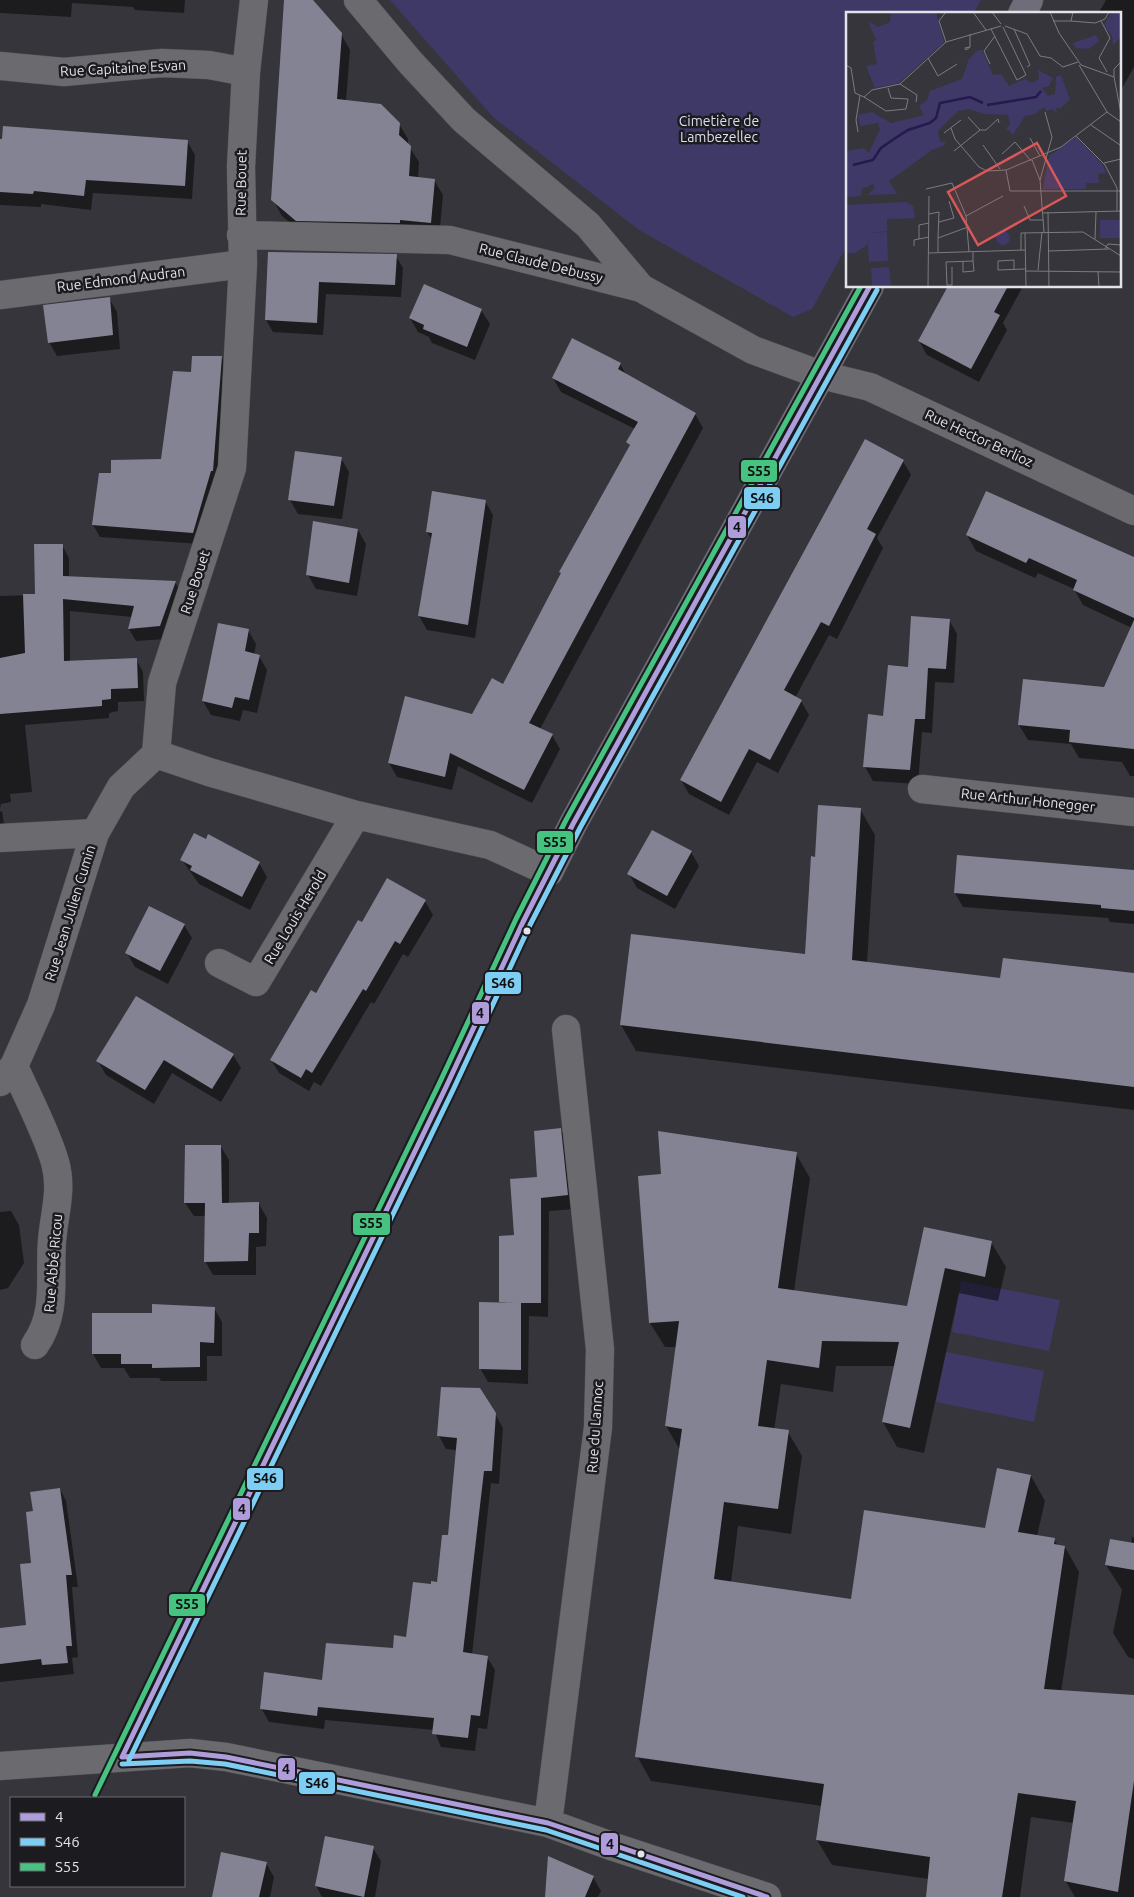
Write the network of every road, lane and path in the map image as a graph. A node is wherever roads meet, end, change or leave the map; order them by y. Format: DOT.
graph roads {
  1 [pos="254,0"];
  2 [pos="358,0"];
  3 [pos="1029,0"];
  4 [pos="1023,12"];
  5 [pos="0,66"];
  6 [pos="246,72"];
  7 [pos="241,234"];
  8 [pos="243,264"];
  9 [pos="642,288"];
  10 [pos="869,288"];
  11 [pos="0,295"];
  12 [pos="820,375"];
  13 [pos="1134,510"];
  14 [pos="156,754"];
  15 [pos="922,789"];
  16 [pos="1134,812"];
  17 [pos="356,815"];
  18 [pos="95,833"];
  19 [pos="0,838"];
  20 [pos="549,872"];
  21 [pos="219,963"];
  22 [pos="566,1029"];
  23 [pos="7,1074"];
  24 [pos="35,1345"];
  25 [pos="0,1766"];
  26 [pos="548,1823"];
  27 [pos="759,1895"];
  1 -- 6 [label="street, Rue Bouet"];
  2 -- 9 [label="street"];
  3 -- 4 [label="main road"];
  5 -- 6 [label="street, Rue Capitaine Esvan"];
  6 -- 7 [label="street, Rue Bouet"];
  7 -- 8 [label="street, Rue Bouet"];
  7 -- 9 [label="street, Rue Claude Debussy"];
  8 -- 11 [label="street, Rue Edmond Audran"];
  8 -- 14 [label="street, Rue Bouet"];
  9 -- 12 [label="street, Rue Claude Debussy"];
  10 -- 12 [label="main road"];
  12 -- 13 [label="street, Rue Hector Berlioz"];
  12 -- 20 [label="main road"];
  14 -- 17 [label="street"];
  14 -- 18 [label="street, Rue Jean Julien Cumin"];
  15 -- 16 [label="street, Rue Arthur Honegger"];
  17 -- 20 [label="street"];
  17 -- 21 [label="street, Rue Louis Herold"];
  18 -- 19 [label="street"];
  18 -- 23 [label="street, Rue Jean Julien Cumin"];
  22 -- 26 [label="street, Rue du Lannoc"];
  23 -- 24 [label="street, Rue Abbé Ricou"];
  25 -- 26 [label="street"];
  26 -- 27 [label="street"];
}
